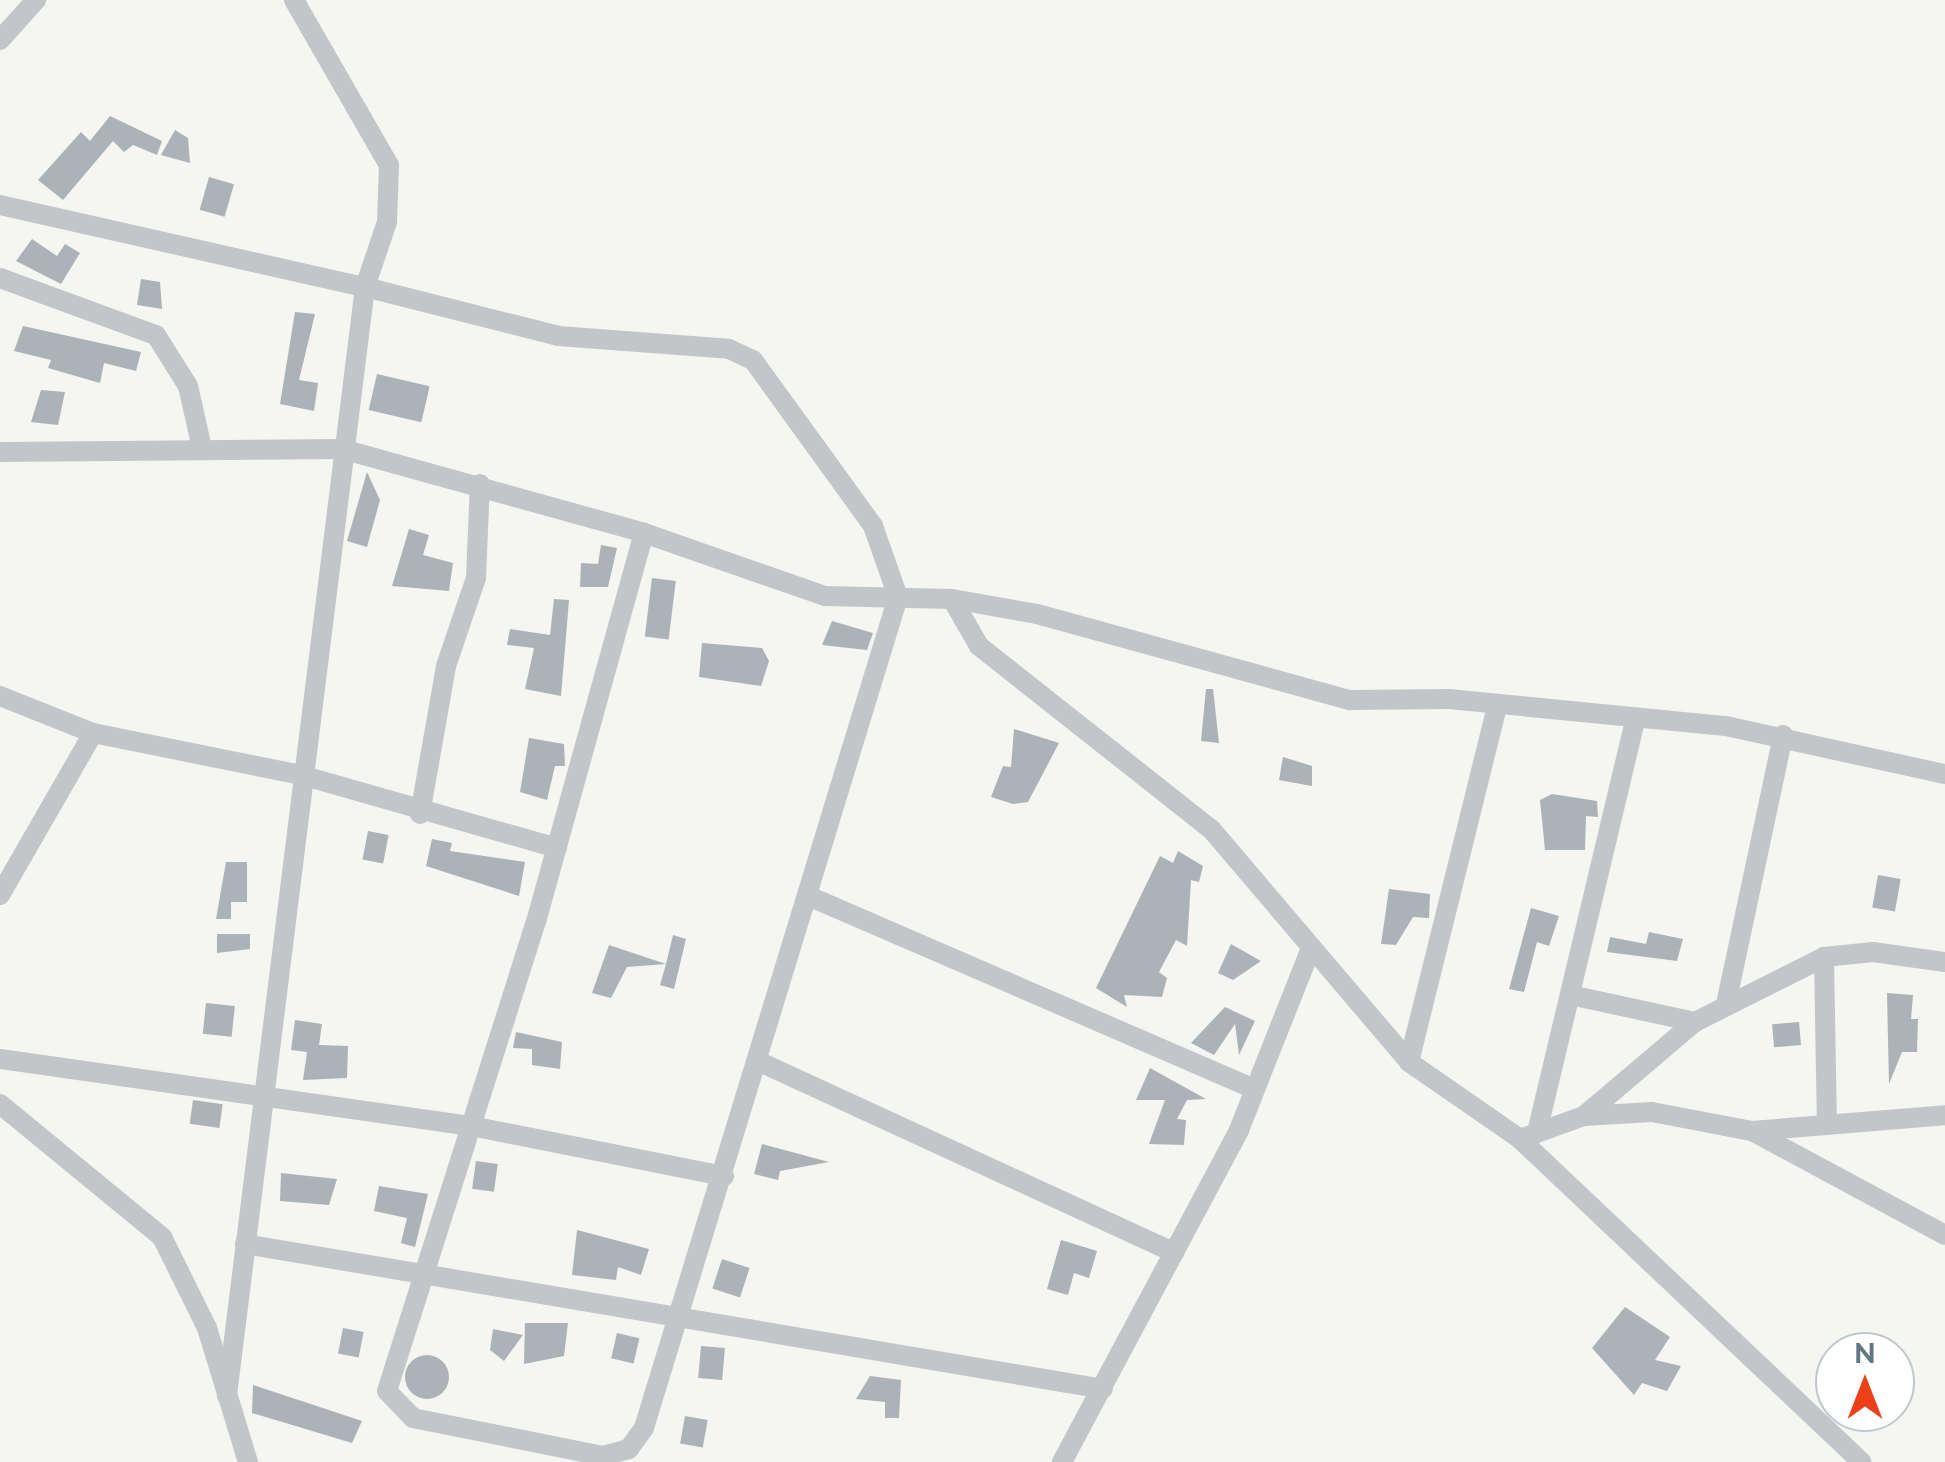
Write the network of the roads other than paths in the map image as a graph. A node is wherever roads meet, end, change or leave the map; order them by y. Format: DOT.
graph roads {
  1 [pos="36,0"];
  2 [pos="294,0"];
  3 [pos="0,40"];
  4 [pos="0,205"];
  5 [pos="0,278"];
  6 [pos="365,288"];
  7 [pos="202,448"];
  8 [pos="342,449"];
  9 [pos="0,452"];
  10 [pos="480,484"];
  11 [pos="644,533"];
  12 [pos="898,597"];
  13 [pos="952,599"];
  14 [pos="0,696"];
  15 [pos="1496,706"];
  16 [pos="1636,718"];
  17 [pos="93,732"];
  18 [pos="1783,736"];
  19 [pos="1945,774"];
  20 [pos="301,776"];
  21 [pos="420,814"];
  22 [pos="557,848"];
  23 [pos="0,894"];
  24 [pos="813,898"];
  25 [pos="1310,950"];
  26 [pos="1824,956"];
  27 [pos="1945,962"];
  28 [pos="1575,996"];
  29 [pos="1726,1004"];
  30 [pos="1695,1022"];
  31 [pos="0,1059"];
  32 [pos="760,1062"];
  33 [pos="1409,1062"];
  34 [pos="1254,1088"];
  35 [pos="263,1092"];
  36 [pos="0,1104"];
  37 [pos="1945,1115"];
  38 [pos="1584,1116"];
  39 [pos="466,1125"];
  40 [pos="1827,1125"];
  41 [pos="1752,1131"];
  42 [pos="1529,1134"];
  43 [pos="724,1176"];
  44 [pos="1945,1235"];
  45 [pos="245,1244"];
  46 [pos="1174,1252"];
  47 [pos="419,1271"];
  48 [pos="678,1324"];
  49 [pos="1102,1389"];
  50 [pos="227,1395"];
  51 [pos="248,1462"];
  52 [pos="1062,1462"];
  53 [pos="1861,1462"];
  1 -- 3 [label="street"];
  2 -- 6 [label="street"];
  4 -- 6 [label="street"];
  5 -- 7 [label="street"];
  6 -- 8 [label="street"];
  6 -- 12 [label="street"];
  7 -- 8 [label="street"];
  7 -- 9 [label="street"];
  8 -- 10 [label="street"];
  8 -- 20 [label="street"];
  10 -- 11 [label="street"];
  10 -- 21 [label="street"];
  11 -- 12 [label="street"];
  11 -- 22 [label="street"];
  12 -- 13 [label="street"];
  12 -- 24 [label="street"];
  13 -- 15 [label="street"];
  13 -- 25 [label="street"];
  14 -- 17 [label="street"];
  15 -- 16 [label="street"];
  15 -- 33 [label="street"];
  16 -- 18 [label="street"];
  16 -- 28 [label="street"];
  17 -- 20 [label="street"];
  17 -- 23 [label="street"];
  18 -- 19 [label="street"];
  18 -- 29 [label="street"];
  20 -- 21 [label="street"];
  20 -- 35 [label="street"];
  21 -- 22 [label="street"];
  22 -- 39 [label="street"];
  24 -- 32 [label="street"];
  24 -- 34 [label="street"];
  25 -- 33 [label="street"];
  25 -- 34 [label="street"];
  26 -- 27 [label="street"];
  26 -- 29 [label="street"];
  26 -- 40 [label="street"];
  28 -- 30 [label="street"];
  28 -- 42 [label="street"];
  29 -- 30 [label="street"];
  30 -- 38 [label="street"];
  31 -- 35 [label="street"];
  32 -- 43 [label="street"];
  32 -- 46 [label="street"];
  33 -- 42 [label="street"];
  34 -- 46 [label="street"];
  35 -- 39 [label="street"];
  35 -- 45 [label="street"];
  36 -- 50 [label="street"];
  37 -- 40 [label="street"];
  38 -- 41 [label="street"];
  38 -- 42 [label="street"];
  39 -- 43 [label="street"];
  39 -- 47 [label="street"];
  40 -- 41 [label="street"];
  41 -- 44 [label="street"];
  42 -- 53 [label="street"];
  43 -- 48 [label="street"];
  45 -- 47 [label="street"];
  45 -- 50 [label="street"];
  46 -- 49 [label="street"];
  47 -- 48 [label="street"];
  47 -- 48 [label="street"];
  48 -- 49 [label="street"];
  49 -- 52 [label="street"];
  50 -- 51 [label="street"];
}
